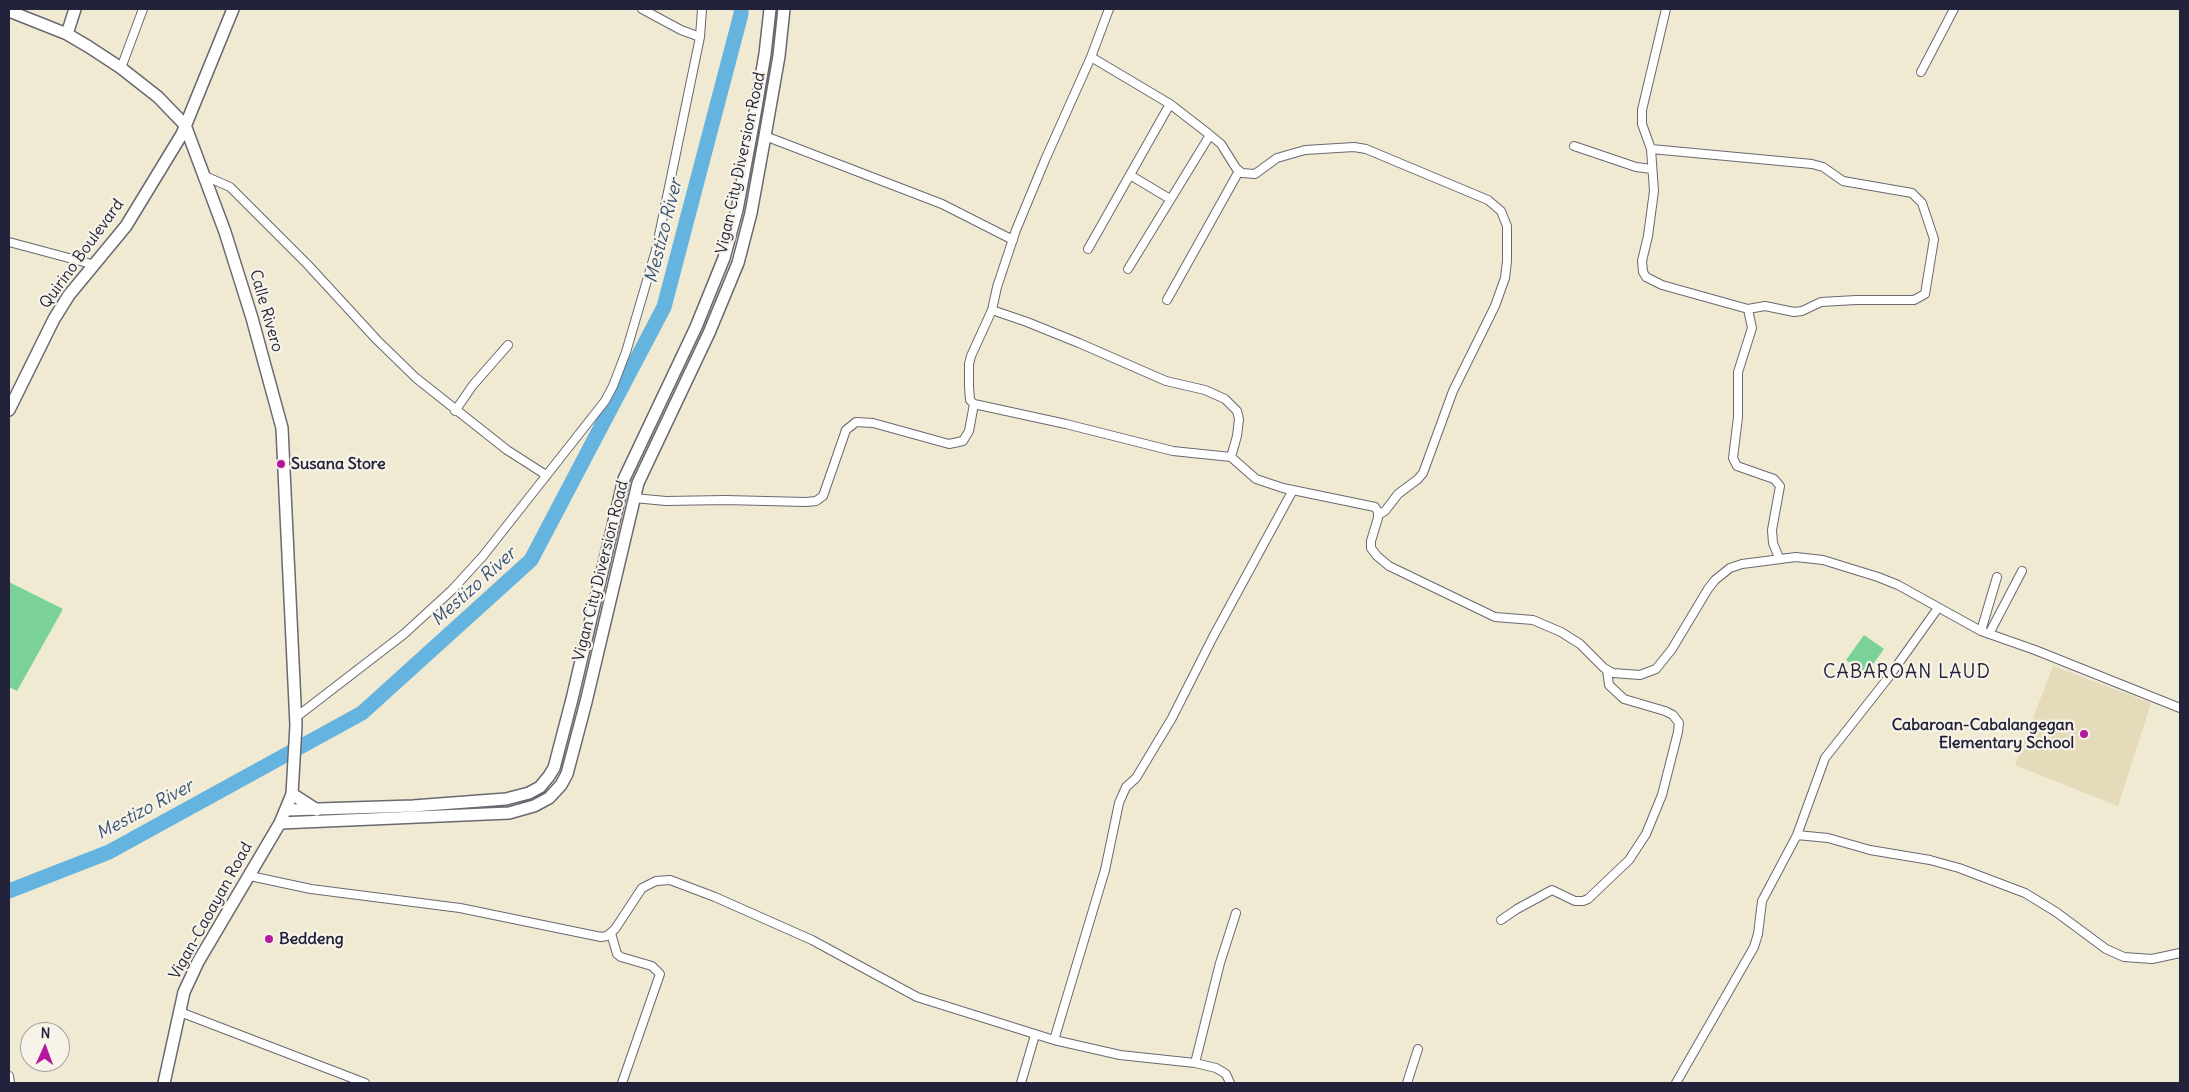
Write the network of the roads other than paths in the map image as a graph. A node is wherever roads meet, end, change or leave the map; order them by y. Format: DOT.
graph roads {
  1 [pos="75,9"];
  2 [pos="143,9"];
  3 [pos="233,9"];
  4 [pos="642,9"];
  5 [pos="702,9"];
  6 [pos="770,9"];
  7 [pos="784,9"];
  8 [pos="1109,9"];
  9 [pos="1666,9"];
  10 [pos="1954,9"];
  11 [pos="9,11"];
  12 [pos="67,34"];
  13 [pos="700,37"];
  14 [pos="1091,57"];
  15 [pos="121,68"];
  16 [pos="1921,72"];
  17 [pos="1170,104"];
  18 [pos="754,119"];
  19 [pos="767,121"];
  20 [pos="185,125"];
  21 [pos="1210,135"];
  22 [pos="765,136"];
  23 [pos="1574,146"];
  24 [pos="1651,149"];
  25 [pos="1652,169"];
  26 [pos="1239,171"];
  27 [pos="1130,174"];
  28 [pos="205,176"];
  29 [pos="1170,199"];
  30 [pos="1013,240"];
  31 [pos="9,242"];
  32 [pos="1088,249"];
  33 [pos="95,265"];
  34 [pos="1128,269"];
  35 [pos="1168,300"];
  36 [pos="1748,309"];
  37 [pos="992,310"];
  38 [pos="508,345"];
  39 [pos="974,404"];
  40 [pos="9,410"];
  41 [pos="455,411"];
  42 [pos="1231,457"];
  43 [pos="546,475"];
  44 [pos="1293,490"];
  45 [pos="634,498"];
  46 [pos="1378,515"];
  47 [pos="1779,558"];
  48 [pos="2022,571"];
  49 [pos="1997,577"];
  50 [pos="1938,608"];
  51 [pos="1985,632"];
  52 [pos="584,646"];
  53 [pos="598,649"];
  54 [pos="1608,670"];
  55 [pos="2180,708"];
  56 [pos="296,721"];
  57 [pos="292,792"];
  58 [pos="287,810"];
  59 [pos="318,811"];
  60 [pos="313,822"];
  61 [pos="280,823"];
  62 [pos="274,834"];
  63 [pos="1797,835"];
  64 [pos="250,876"];
  65 [pos="1236,913"];
  66 [pos="1501,920"];
  67 [pos="611,933"];
  68 [pos="2180,953"];
  69 [pos="180,1012"];
  70 [pos="1035,1036"];
  71 [pos="1054,1040"];
  72 [pos="1418,1049"];
  73 [pos="1196,1063"];
  74 [pos="9,1076"];
  75 [pos="10,1083"];
  76 [pos="164,1083"];
  77 [pos="365,1083"];
  78 [pos="622,1083"];
  79 [pos="1020,1083"];
  80 [pos="1230,1083"];
  81 [pos="1407,1083"];
  82 [pos="1676,1083"];
  1 -- 12 [label="main road"];
  2 -- 15 [label="street"];
  3 -- 20 [label="main road, Quirino Boulevard"];
  4 -- 13 [label="street"];
  5 -- 13 [label="street"];
  6 -- 18 [label="main road, Vigan City Diversion Road"];
  7 -- 19 [label="main road, Vigan City Diversion Road"];
  8 -- 14 [label="street"];
  9 -- 24 [label="street"];
  10 -- 16 [label="street"];
  11 -- 12 [label="main road, Calle Rivero"];
  12 -- 15 [label="main road, Calle Rivero"];
  13 -- 43 [label="street"];
  14 -- 17 [label="street"];
  14 -- 30 [label="street"];
  15 -- 20 [label="main road, Calle Rivero"];
  17 -- 21 [label="street"];
  17 -- 27 [label="street"];
  18 -- 19 [label="main road"];
  18 -- 52 [label="main road, Vigan City Diversion Road"];
  19 -- 22 [label="main road, Vigan City Diversion Road"];
  20 -- 28 [label="main road, Calle Rivero"];
  20 -- 33 [label="main road, Quirino Boulevard"];
  21 -- 26 [label="street"];
  21 -- 29 [label="street"];
  22 -- 30 [label="street"];
  22 -- 45 [label="main road, Vigan City Diversion Road"];
  23 -- 25 [label="street"];
  24 -- 25 [label="street"];
  24 -- 36 [label="street"];
  25 -- 36 [label="street"];
  26 -- 35 [label="street"];
  26 -- 46 [label="street"];
  27 -- 29 [label="street"];
  27 -- 32 [label="street"];
  28 -- 41 [label="street"];
  28 -- 56 [label="main road, Calle Rivero"];
  29 -- 34 [label="street"];
  30 -- 37 [label="street"];
  31 -- 33 [label="street"];
  33 -- 40 [label="main road, Quirino Boulevard"];
  36 -- 47 [label="street"];
  37 -- 39 [label="street"];
  37 -- 42 [label="street"];
  38 -- 41 [label="street"];
  39 -- 42 [label="street"];
  39 -- 45 [label="street"];
  41 -- 43 [label="street"];
  42 -- 44 [label="street"];
  43 -- 56 [label="street"];
  44 -- 46 [label="street"];
  44 -- 71 [label="street"];
  45 -- 53 [label="main road, Vigan City Diversion Road"];
  46 -- 54 [label="street"];
  47 -- 50 [label="street"];
  47 -- 54 [label="street"];
  48 -- 51 [label="street"];
  49 -- 51 [label="street"];
  50 -- 51 [label="street"];
  50 -- 63 [label="street"];
  51 -- 55 [label="street"];
  52 -- 53 [label="main road"];
  52 -- 59 [label="main road, Vigan City Diversion Road"];
  53 -- 60 [label="main road, Vigan City Diversion Road"];
  54 -- 66 [label="street"];
  56 -- 57 [label="main road, Calle Rivero"];
  57 -- 58 [label="main road, Vigan-Caoayan Road"];
  57 -- 59 [label="main road"];
  58 -- 59 [label="main road, Vigan City Diversion Road"];
  58 -- 61 [label="main road, Vigan-Caoayan Road"];
  60 -- 61 [label="main road, Vigan City Diversion Road"];
  60 -- 62 [label="main road, Vigan City Diversion Road"];
  61 -- 62 [label="main road, Vigan-Caoayan Road"];
  62 -- 64 [label="main road, Vigan-Caoayan Road"];
  63 -- 68 [label="street"];
  63 -- 82 [label="street"];
  64 -- 67 [label="street"];
  64 -- 69 [label="main road, Vigan-Caoayan Road"];
  65 -- 73 [label="street"];
  67 -- 70 [label="street"];
  67 -- 78 [label="street"];
  69 -- 76 [label="main road, Vigan-Caoayan Road"];
  69 -- 77 [label="street"];
  70 -- 71 [label="street"];
  70 -- 79 [label="street"];
  71 -- 73 [label="street"];
  72 -- 81 [label="street"];
  73 -- 80 [label="street"];
  74 -- 75 [label="street"];
}
